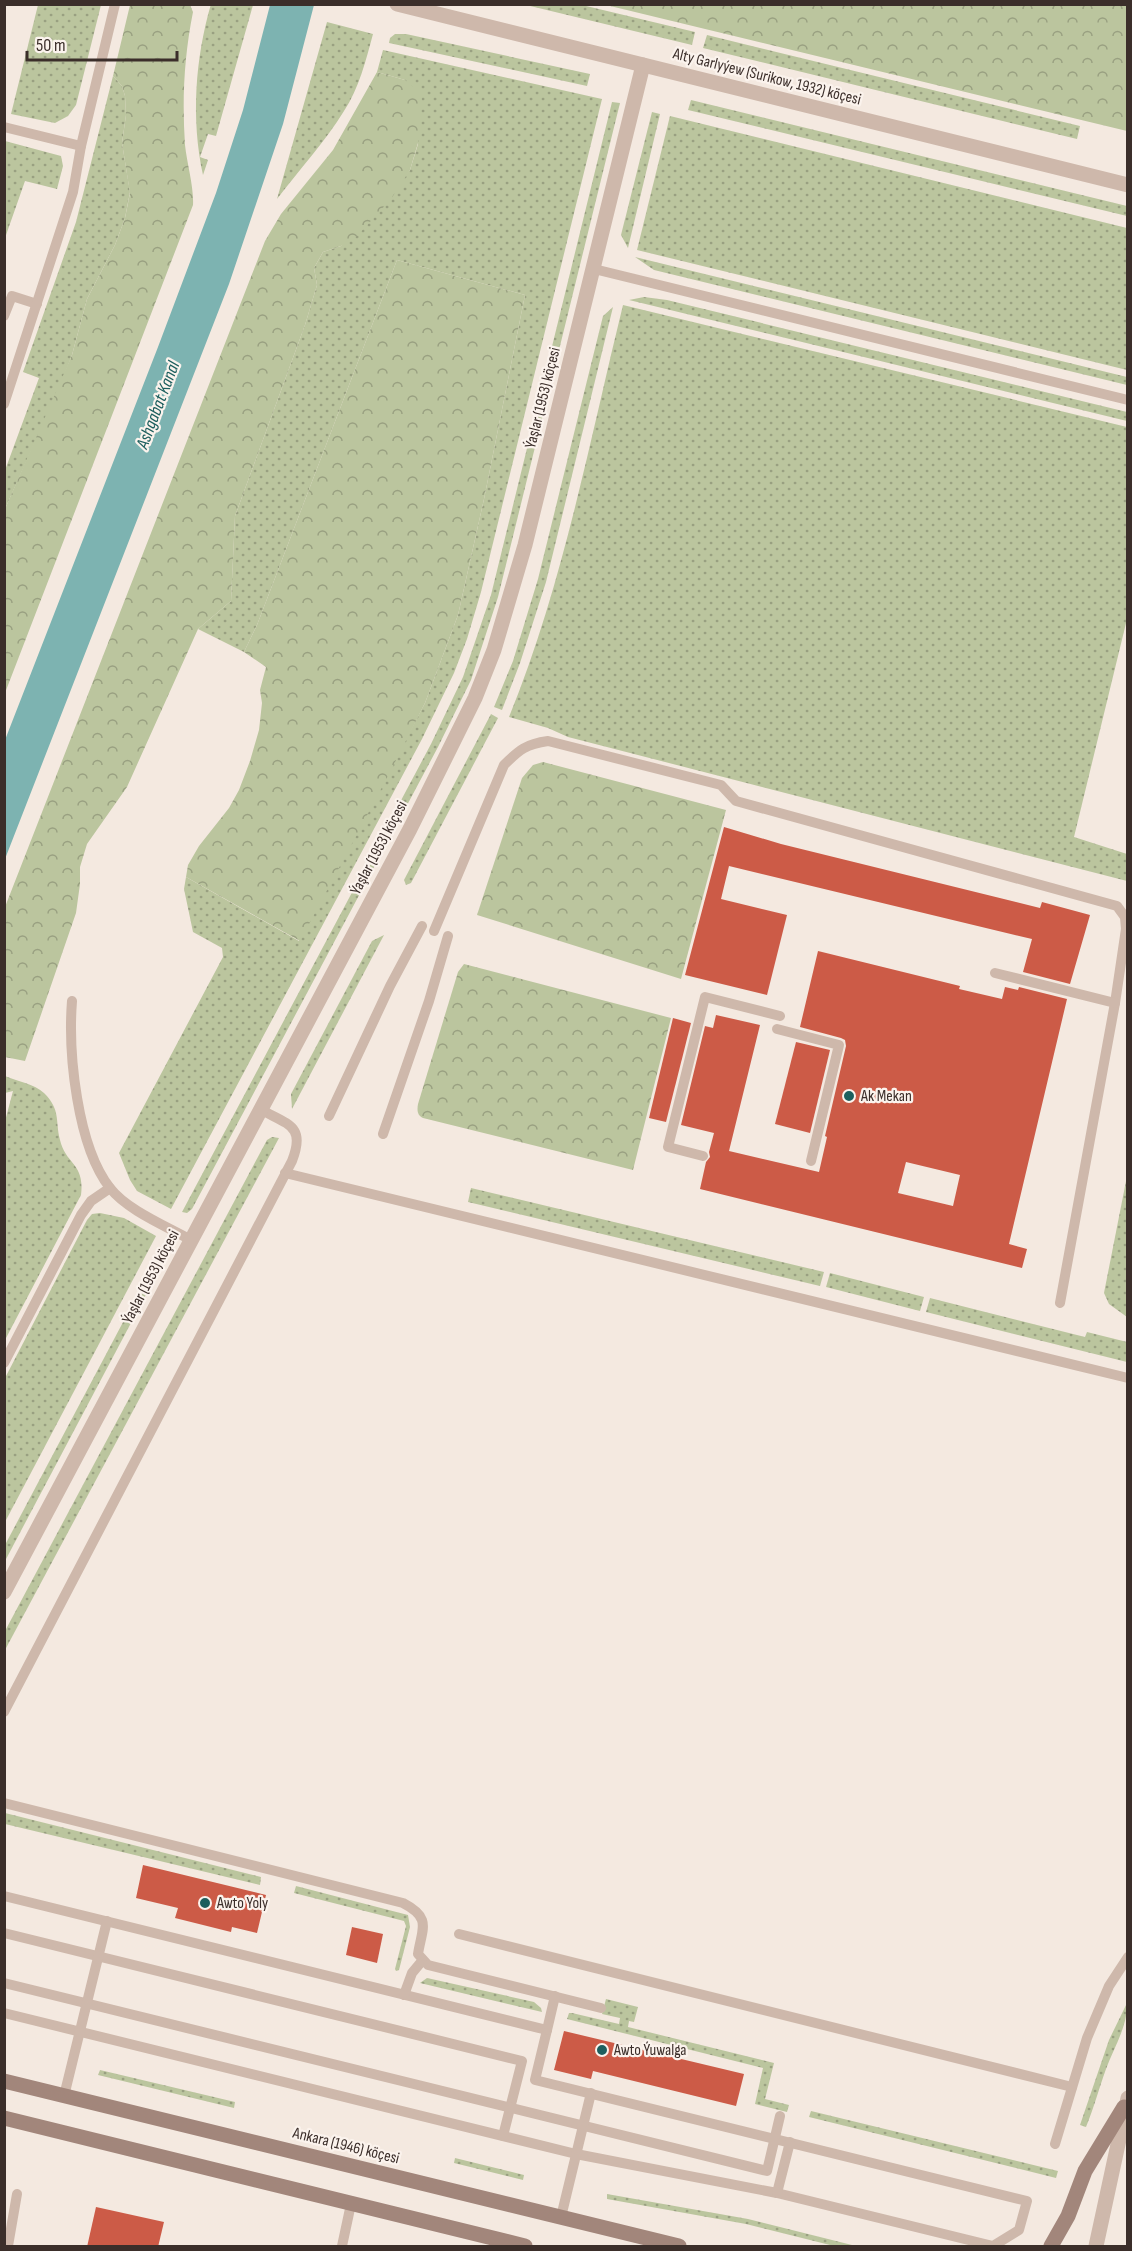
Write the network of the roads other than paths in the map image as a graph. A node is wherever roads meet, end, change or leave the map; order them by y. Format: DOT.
graph roads {
  1 [pos="116,4"];
  2 [pos="397,4"];
  3 [pos="643,65"];
  4 [pos="4,127"];
  5 [pos="81,146"];
  6 [pos="1128,185"];
  7 [pos="594,269"];
  8 [pos="37,304"];
  9 [pos="4,316"];
  10 [pos="1128,400"];
  11 [pos="4,404"];
  12 [pos="422,926"];
  13 [pos="434,931"];
  14 [pos="448,936"];
  15 [pos="994,973"];
  16 [pos="72,1001"];
  17 [pos="1115,1003"];
  18 [pos="780,1016"];
  19 [pos="777,1029"];
  20 [pos="260,1109"];
  21 [pos="329,1116"];
  22 [pos="383,1134"];
  23 [pos="703,1156"];
  24 [pos="811,1161"];
  25 [pos="285,1173"];
  26 [pos="110,1188"];
  27 [pos="191,1240"];
  28 [pos="1060,1304"];
  29 [pos="4,1363"];
  30 [pos="1128,1378"];
  31 [pos="4,1592"];
  32 [pos="4,1712"];
  33 [pos="4,1803"];
  34 [pos="4,1896"];
  35 [pos="107,1921"];
  36 [pos="4,1934"];
  37 [pos="459,1934"];
  38 [pos="98,1957"];
  39 [pos="1128,1958"];
  40 [pos="423,1961"];
  41 [pos="4,1983"];
  42 [pos="404,1995"];
  43 [pos="555,1996"];
  44 [pos="87,2003"];
  45 [pos="602,2008"];
  46 [pos="4,2013"];
  47 [pos="547,2030"];
  48 [pos="80,2032"];
  49 [pos="4,2081"];
  50 [pos="1072,2087"];
  51 [pos="591,2093"];
  52 [pos="64,2096"];
  53 [pos="1126,2102"];
  54 [pos="510,2108"];
  55 [pos="780,2116"];
  56 [pos="4,2118"];
  57 [pos="583,2125"];
  58 [pos="1128,2127"];
  59 [pos="503,2136"];
  60 [pos="774,2138"];
  61 [pos="790,2142"];
  62 [pos="1055,2144"];
  63 [pos="576,2154"];
  64 [pos="777,2193"];
  65 [pos="17,2194"];
  66 [pos="351,2204"];
  67 [pos="561,2217"];
  68 [pos="8,2247"];
  69 [pos="342,2247"];
  70 [pos="525,2247"];
  71 [pos="679,2247"];
  72 [pos="1051,2247"];
  73 [pos="1096,2247"];
  1 -- 5 [label="lane"];
  2 -- 3 [label="street, Alty Garlyýew (Surikow, 1932) köçesi"];
  3 -- 6 [label="street, Alty Garlyýew (Surikow, 1932) köçesi"];
  3 -- 7 [label="street, Ýaşlar (1953) köçesi"];
  4 -- 5 [label="lane"];
  5 -- 8 [label="lane"];
  7 -- 10 [label="lane"];
  7 -- 20 [label="street, Ýaşlar (1953) köçesi"];
  8 -- 9 [label="lane"];
  8 -- 11 [label="lane"];
  12 -- 21 [label="lane"];
  13 -- 17 [label="lane"];
  14 -- 22 [label="lane"];
  15 -- 17 [label="lane"];
  16 -- 26 [label="lane"];
  17 -- 28 [label="lane"];
  18 -- 23 [label="lane"];
  19 -- 24 [label="lane"];
  20 -- 25 [label="lane"];
  20 -- 27 [label="street, Ýaşlar (1953) köçesi"];
  25 -- 30 [label="lane"];
  25 -- 32 [label="lane"];
  26 -- 27 [label="lane"];
  26 -- 29 [label="lane"];
  27 -- 31 [label="street, Ýaşlar (1953) köçesi"];
  33 -- 40 [label="lane"];
  34 -- 35 [label="lane"];
  35 -- 38 [label="lane"];
  35 -- 42 [label="lane"];
  36 -- 38 [label="lane"];
  37 -- 50 [label="lane"];
  38 -- 44 [label="lane"];
  38 -- 54 [label="lane"];
  39 -- 50 [label="lane"];
  40 -- 42 [label="lane"];
  40 -- 43 [label="lane"];
  41 -- 44 [label="lane"];
  42 -- 47 [label="lane"];
  43 -- 45 [label="lane"];
  43 -- 47 [label="lane"];
  44 -- 48 [label="lane"];
  44 -- 54 [label="lane"];
  46 -- 48 [label="lane"];
  47 -- 51 [label="lane"];
  48 -- 52 [label="lane"];
  48 -- 59 [label="lane"];
  49 -- 52 [label="main road, Ankara (1946) köçesi"];
  50 -- 62 [label="lane"];
  51 -- 57 [label="lane"];
  51 -- 60 [label="lane"];
  52 -- 67 [label="main road, Ankara (1946) köçesi"];
  53 -- 58 [label="main road"];
  53 -- 72 [label="main road"];
  53 -- 73 [label="street"];
  54 -- 57 [label="lane"];
  54 -- 59 [label="lane"];
  55 -- 60 [label="lane"];
  56 -- 66 [label="main road"];
  57 -- 60 [label="lane"];
  57 -- 63 [label="lane"];
  59 -- 63 [label="lane"];
  60 -- 61 [label="lane"];
  61 -- 64 [label="lane"];
  61 -- 64 [label="lane"];
  63 -- 64 [label="lane"];
  63 -- 67 [label="lane"];
  65 -- 68 [label="lane"];
  66 -- 69 [label="lane"];
  66 -- 70 [label="main road"];
  67 -- 71 [label="main road, Ankara (1946) köçesi"];
}
